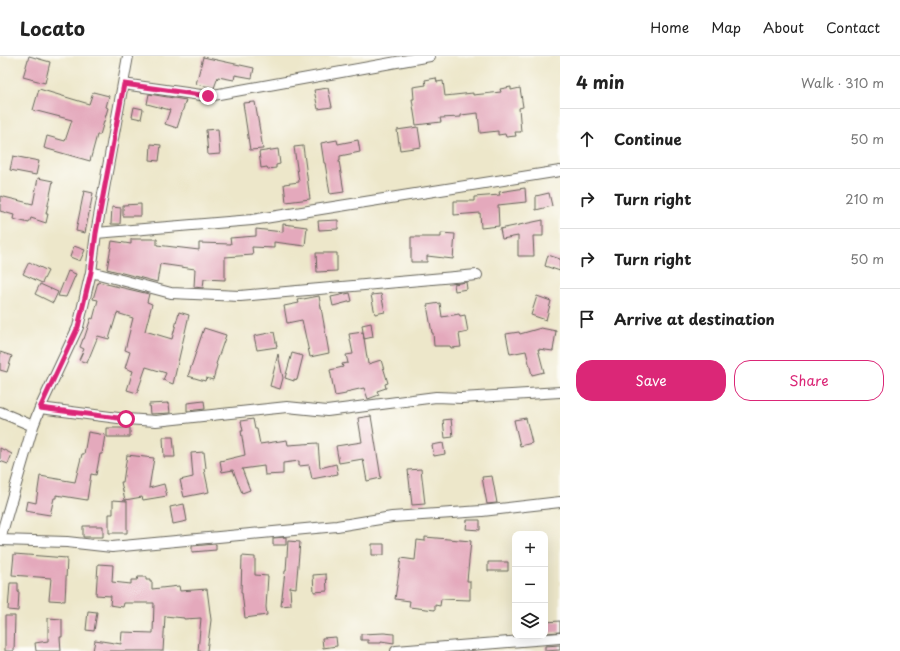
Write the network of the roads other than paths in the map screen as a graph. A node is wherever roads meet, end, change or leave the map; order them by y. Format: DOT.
graph roads {
  1 [pos="128,56"];
  2 [pos="430,56"];
  3 [pos="124,84"];
  4 [pos="560,171"];
  5 [pos="96,233"];
  6 [pos="91,272"];
  7 [pos="477,276"];
  8 [pos="560,392"];
  9 [pos="40,408"];
  10 [pos="0,412"];
  11 [pos="33,426"];
  12 [pos="560,502"];
  13 [pos="0,539"];
  14 [pos="560,638"];
  15 [pos="508,646"];
  16 [pos="396,651"];
  1 -- 3 [label="street"];
  2 -- 3 [label="street"];
  3 -- 5 [label="street"];
  4 -- 5 [label="street"];
  5 -- 6 [label="street"];
  6 -- 7 [label="street"];
  6 -- 9 [label="street"];
  8 -- 9 [label="street"];
  9 -- 11 [label="street"];
  10 -- 11 [label="street"];
  11 -- 13 [label="street"];
  12 -- 13 [label="street"];
  14 -- 15 [label="street"];
  15 -- 16 [label="street"];
}
